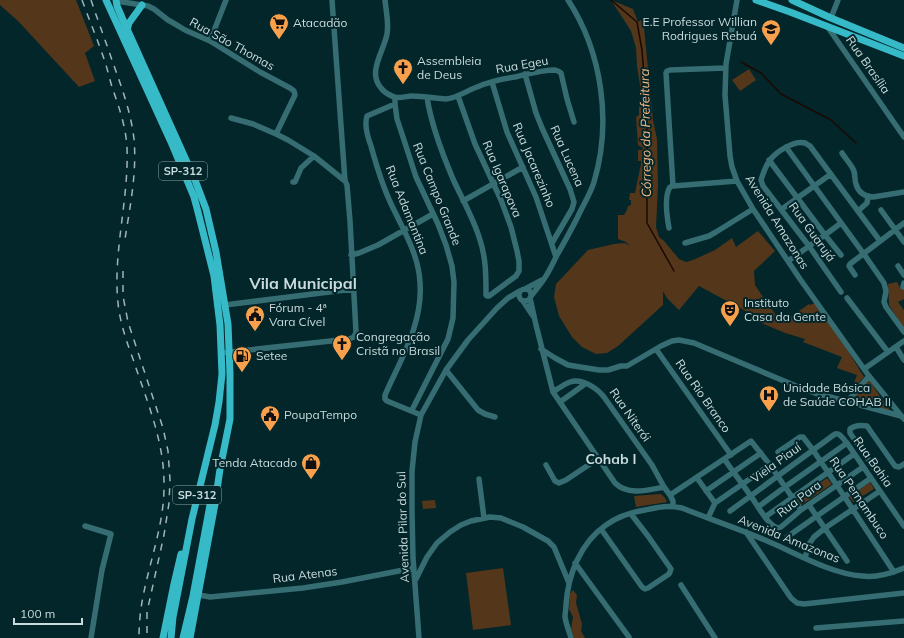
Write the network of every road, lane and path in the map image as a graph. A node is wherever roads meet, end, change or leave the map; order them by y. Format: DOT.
graph roads {
  1 [pos="106,0"];
  2 [pos="116,0"];
  3 [pos="226,0"];
  4 [pos="332,0"];
  5 [pos="385,0"];
  6 [pos="568,0"];
  7 [pos="792,0"];
  8 [pos="838,0"];
  9 [pos="739,1"];
  10 [pos="761,1"];
  11 [pos="142,4"];
  12 [pos="831,18"];
  13 [pos="827,26"];
  14 [pos="127,30"];
  15 [pos="210,41"];
  16 [pos="904,48"];
  17 [pos="904,56"];
  18 [pos="725,68"];
  19 [pos="525,74"];
  20 [pos="492,82"];
  21 [pos="458,96"];
  22 [pos="395,97"];
  23 [pos="428,97"];
  24 [pos="394,104"];
  25 [pos="232,118"];
  26 [pos="574,122"];
  27 [pos="276,134"];
  28 [pos="904,137"];
  29 [pos="786,147"];
  30 [pos="842,153"];
  31 [pos="314,156"];
  32 [pos="770,160"];
  33 [pos="523,167"];
  34 [pos="831,174"];
  35 [pos="737,181"];
  36 [pos="293,182"];
  37 [pos="346,183"];
  38 [pos="493,184"];
  39 [pos="673,186"];
  40 [pos="814,186"];
  41 [pos="904,192"];
  42 [pos="870,197"];
  43 [pos="798,198"];
  44 [pos="463,200"];
  45 [pos="753,209"];
  46 [pos="782,210"];
  47 [pos="881,210"];
  48 [pos="859,212"];
  49 [pos="433,214"];
  50 [pos="841,223"];
  51 [pos="904,223"];
  52 [pos="668,228"];
  53 [pos="895,229"];
  54 [pos="404,230"];
  55 [pos="825,235"];
  56 [pos="880,241"];
  57 [pos="904,242"];
  58 [pos="552,243"];
  59 [pos="685,243"];
  60 [pos="809,246"];
  61 [pos="352,255"];
  62 [pos="841,255"];
  63 [pos="865,255"];
  64 [pos="556,257"];
  65 [pos="788,261"];
  66 [pos="898,266"];
  67 [pos="855,275"];
  68 [pos="904,275"];
  69 [pos="544,279"];
  70 [pos="353,289"];
  71 [pos="523,290"];
  72 [pos="841,292"];
  73 [pos="531,297"];
  74 [pos="847,298"];
  75 [pos="505,300"];
  76 [pos="522,300"];
  77 [pos="225,305"];
  78 [pos="534,317"];
  79 [pos="904,332"];
  80 [pos="904,341"];
  81 [pos="896,347"];
  82 [pos="542,348"];
  83 [pos="656,349"];
  84 [pos="221,352"];
  85 [pos="230,352"];
  86 [pos="888,352"];
  87 [pos="904,360"];
  88 [pos="446,370"];
  89 [pos="864,370"];
  90 [pos="869,376"];
  91 [pos="585,384"];
  92 [pos="553,392"];
  93 [pos="560,402"];
  94 [pos="847,402"];
  95 [pos="412,410"];
  96 [pos="421,415"];
  97 [pos="495,418"];
  98 [pos="902,418"];
  99 [pos="835,434"];
  100 [pos="847,443"];
  101 [pos="813,450"];
  102 [pos="778,452"];
  103 [pos="761,453"];
  104 [pos="854,454"];
  105 [pos="731,455"];
  106 [pos="599,458"];
  107 [pos="724,460"];
  108 [pos="821,462"];
  109 [pos="904,464"];
  110 [pos="546,465"];
  111 [pos="770,465"];
  112 [pos="863,467"];
  113 [pos="877,472"];
  114 [pos="734,473"];
  115 [pos="828,473"];
  116 [pos="777,476"];
  117 [pos="697,478"];
  118 [pos="870,478"];
  119 [pos="479,479"];
  120 [pos="743,485"];
  121 [pos="837,485"];
  122 [pos="664,487"];
  123 [pos="785,487"];
  124 [pos="706,491"];
  125 [pos="880,491"];
  126 [pos="670,495"];
  127 [pos="751,495"];
  128 [pos="844,496"];
  129 [pos="792,498"];
  130 [pos="715,503"];
  131 [pos="808,505"];
  132 [pos="673,506"];
  133 [pos="758,507"];
  134 [pos="854,509"];
  135 [pos="801,510"];
  136 [pos="730,511"];
  137 [pos="631,514"];
  138 [pos="765,517"];
  139 [pos="816,517"];
  140 [pos="484,518"];
  141 [pos="708,518"];
  142 [pos="192,519"];
  143 [pos="84,526"];
  144 [pos="904,526"];
  145 [pos="825,528"];
  146 [pos="601,529"];
  147 [pos="746,532"];
  148 [pos="787,537"];
  149 [pos="413,558"];
  150 [pos="427,558"];
  151 [pos="804,558"];
  152 [pos="847,561"];
  153 [pos="575,563"];
  154 [pos="414,568"];
  155 [pos="904,568"];
  156 [pos="894,572"];
  157 [pos="415,580"];
  158 [pos="569,583"];
  159 [pos="681,585"];
  160 [pos="904,593"];
  161 [pos="196,595"];
  162 [pos="904,621"];
  163 [pos="816,628"];
  164 [pos="629,637"];
  165 [pos="91,638"];
  166 [pos="164,638"];
  167 [pos="171,638"];
  168 [pos="183,638"];
  169 [pos="190,638"];
  170 [pos="419,638"];
  171 [pos="571,638"];
  172 [pos="715,638"];
  1 -- 84 [label="main road, SP-312"];
  2 -- 11 [label="street, Rua São Thomas"];
  2 -- 14 [label="main road, SP-312"];
  3 -- 15 [label="street"];
  4 -- 37 [label="street"];
  5 -- 22 [label="street"];
  6 -- 64 [label="street"];
  7 -- 12 [label="main road"];
  8 -- 12 [label="street"];
  9 -- 18 [label="street, Avenida Amazonas"];
  10 -- 13 [label="main road"];
  11 -- 14 [label="main road"];
  11 -- 15 [label="street, Rua São Thomas"];
  12 -- 16 [label="main road"];
  13 -- 17 [label="main road"];
  13 -- 28 [label="street, Rua Brasília"];
  14 -- 77 [label="main road, SP-312"];
  15 -- 27 [label="street, Rua São Thomas"];
  18 -- 35 [label="street, Avenida Amazonas"];
  18 -- 39 [label="street"];
  19 -- 20 [label="street, Rua Egeu"];
  19 -- 26 [label="street, Rua Egeu"];
  19 -- 58 [label="street, Rua Lucena"];
  20 -- 21 [label="street, Rua Egeu"];
  20 -- 33 [label="street, Rua Jacarezinho"];
  21 -- 23 [label="street, Rua Egeu"];
  21 -- 38 [label="street, Rua Igarapava"];
  22 -- 23 [label="street, Rua Egeu"];
  22 -- 24 [label="street, Rua Campo Grande"];
  23 -- 44 [label="street"];
  24 -- 49 [label="street, Rua Campo Grande"];
  24 -- 54 [label="street, Rua Adamantina"];
  25 -- 27 [label="street"];
  27 -- 31 [label="street"];
  29 -- 32 [label="street"];
  29 -- 34 [label="street"];
  29 -- 40 [label="street"];
  30 -- 42 [label="street"];
  31 -- 36 [label="street"];
  31 -- 37 [label="street"];
  32 -- 43 [label="street"];
  32 -- 46 [label="street, Rua Guarujá"];
  33 -- 38 [label="street"];
  33 -- 58 [label="street, Rua Jacarezinho"];
  34 -- 40 [label="street"];
  34 -- 48 [label="street"];
  35 -- 39 [label="street"];
  35 -- 45 [label="street, Avenida Amazonas"];
  37 -- 61 [label="street"];
  38 -- 44 [label="street"];
  38 -- 44 [label="street, Rua Igarapava"];
  39 -- 52 [label="street"];
  40 -- 43 [label="street"];
  40 -- 50 [label="street"];
  41 -- 42 [label="street"];
  42 -- 48 [label="street"];
  43 -- 46 [label="street"];
  43 -- 55 [label="street"];
  45 -- 59 [label="street"];
  45 -- 65 [label="street, Avenida Amazonas"];
  46 -- 60 [label="street, Rua Guarujá"];
  47 -- 53 [label="street"];
  48 -- 56 [label="street"];
  49 -- 54 [label="street"];
  49 -- 95 [label="street, Rua Campo Grande"];
  50 -- 55 [label="street"];
  50 -- 63 [label="street"];
  51 -- 53 [label="street"];
  53 -- 56 [label="street"];
  53 -- 57 [label="street"];
  54 -- 61 [label="street"];
  54 -- 95 [label="street, Rua Adamantina"];
  55 -- 60 [label="street"];
  55 -- 62 [label="street"];
  56 -- 63 [label="street"];
  58 -- 64 [label="street, Rua Jacarezinho"];
  60 -- 65 [label="street"];
  60 -- 72 [label="street, Rua Guarujá"];
  61 -- 70 [label="street"];
  63 -- 67 [label="street"];
  63 -- 79 [label="street"];
  64 -- 69 [label="street"];
  65 -- 89 [label="street, Avenida Amazonas"];
  66 -- 68 [label="street"];
  69 -- 71 [label="street, Avenida Pilar do Sul"];
  69 -- 73 [label="street"];
  70 -- 77 [label="street"];
  70 -- 85 [label="street"];
  71 -- 73 [label="street"];
  71 -- 75 [label="street, Avenida Pilar do Sul"];
  71 -- 76 [label="street"];
  73 -- 76 [label="street"];
  73 -- 78 [label="street"];
  74 -- 86 [label="street"];
  75 -- 76 [label="street"];
  75 -- 88 [label="street, Avenida Pilar do Sul"];
  76 -- 78 [label="street"];
  77 -- 85 [label="main road, SP-312"];
  78 -- 82 [label="street"];
  80 -- 81 [label="street"];
  81 -- 86 [label="street"];
  81 -- 87 [label="street"];
  82 -- 83 [label="street"];
  82 -- 92 [label="street"];
  83 -- 94 [label="street"];
  83 -- 105 [label="street, Rua Rio Branco"];
  84 -- 85 [label="street"];
  84 -- 142 [label="main road, SP-312"];
  85 -- 161 [label="main road, SP-312"];
  86 -- 89 [label="street"];
  88 -- 96 [label="street, Avenida Pilar do Sul"];
  88 -- 97 [label="street"];
  89 -- 90 [label="street, Avenida Amazonas"];
  90 -- 94 [label="street"];
  90 -- 98 [label="street, Avenida Amazonas"];
  91 -- 92 [label="street"];
  91 -- 93 [label="street"];
  91 -- 122 [label="street, Rua Niterói"];
  92 -- 93 [label="street"];
  93 -- 106 [label="street"];
  94 -- 98 [label="street"];
  95 -- 96 [label="street"];
  96 -- 149 [label="street, Avenida Pilar do Sul"];
  99 -- 100 [label="street, Rua Bahia"];
  99 -- 101 [label="street, Viela Piauí"];
  100 -- 104 [label="street, Rua Bahia"];
  100 -- 108 [label="street"];
  101 -- 102 [label="street, Rua Pernambuco"];
  101 -- 108 [label="street, Rua Pernambuco"];
  101 -- 116 [label="street, Viela Piauí"];
  103 -- 105 [label="street"];
  103 -- 111 [label="street"];
  103 -- 114 [label="street"];
  104 -- 112 [label="street, Rua Bahia"];
  104 -- 115 [label="street"];
  105 -- 107 [label="street"];
  106 -- 110 [label="street"];
  106 -- 122 [label="street"];
  107 -- 114 [label="street"];
  107 -- 117 [label="street"];
  108 -- 115 [label="street, Rua Pernambuco"];
  108 -- 123 [label="street"];
  109 -- 113 [label="street"];
  111 -- 116 [label="street"];
  111 -- 120 [label="street"];
  112 -- 118 [label="street, Rua Bahia"];
  112 -- 121 [label="street, Rua Para"];
  114 -- 120 [label="street"];
  114 -- 124 [label="street"];
  115 -- 121 [label="street, Rua Pernambuco"];
  115 -- 129 [label="street"];
  116 -- 123 [label="street"];
  116 -- 127 [label="street, Viela Piauí"];
  117 -- 124 [label="street"];
  117 -- 126 [label="street"];
  118 -- 125 [label="street, Rua Bahia"];
  118 -- 128 [label="street"];
  119 -- 140 [label="street"];
  120 -- 127 [label="street"];
  120 -- 130 [label="street"];
  121 -- 128 [label="street, Rua Pernambuco"];
  121 -- 131 [label="street, Rua Para"];
  122 -- 126 [label="street, Rua Niterói"];
  123 -- 129 [label="street"];
  123 -- 133 [label="street"];
  124 -- 130 [label="street"];
  125 -- 134 [label="street"];
  125 -- 144 [label="street, Rua Bahia"];
  126 -- 132 [label="street"];
  127 -- 133 [label="street"];
  127 -- 136 [label="street, Viela Piauí"];
  128 -- 134 [label="street, Rua Pernambuco"];
  128 -- 139 [label="street"];
  129 -- 135 [label="street"];
  129 -- 138 [label="street"];
  130 -- 141 [label="street"];
  131 -- 135 [label="street, Rua Para"];
  131 -- 139 [label="street"];
  132 -- 137 [label="street, Avenida Amazonas"];
  132 -- 141 [label="street, Avenida Amazonas"];
  133 -- 138 [label="street"];
  134 -- 145 [label="street"];
  134 -- 156 [label="street, Rua Pernambuco"];
  135 -- 138 [label="street, Rua Para"];
  137 -- 146 [label="street, Avenida Amazonas"];
  137 -- 146 [label="street"];
  139 -- 145 [label="street"];
  139 -- 148 [label="street"];
  140 -- 150 [label="street"];
  140 -- 158 [label="street"];
  141 -- 147 [label="street, Avenida Amazonas"];
  142 -- 166 [label="main road"];
  142 -- 167 [label="main road, SP-312"];
  143 -- 165 [label="street"];
  145 -- 151 [label="street"];
  145 -- 152 [label="street"];
  146 -- 153 [label="street, Avenida Amazonas"];
  147 -- 151 [label="street, Avenida Amazonas"];
  147 -- 160 [label="street"];
  149 -- 150 [label="street"];
  149 -- 154 [label="street, Avenida Pilar do Sul"];
  150 -- 157 [label="street"];
  151 -- 156 [label="street, Avenida Amazonas"];
  153 -- 158 [label="street, Avenida Amazonas"];
  153 -- 164 [label="street"];
  154 -- 157 [label="street, Avenida Pilar do Sul"];
  154 -- 161 [label="street, Rua Atenas"];
  155 -- 156 [label="street, Avenida Amazonas"];
  157 -- 170 [label="street, Avenida Pilar do Sul"];
  158 -- 171 [label="street, Avenida Amazonas"];
  159 -- 172 [label="street"];
  161 -- 168 [label="main road"];
  161 -- 169 [label="main road, SP-312"];
  162 -- 163 [label="street"];
}
